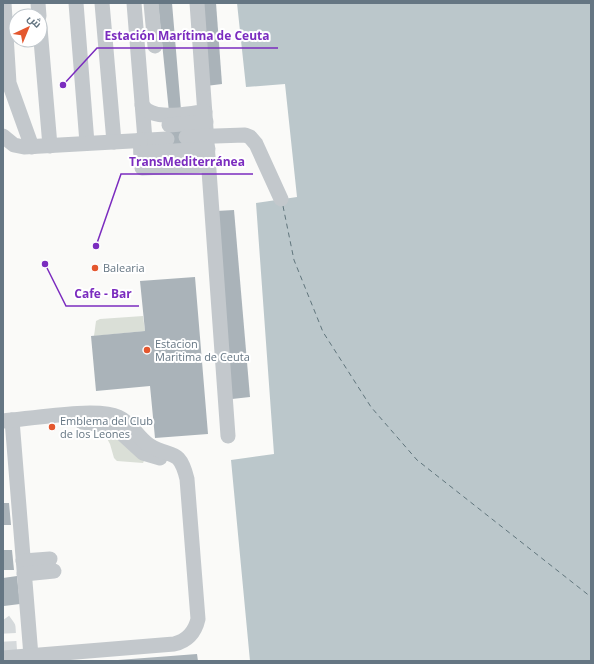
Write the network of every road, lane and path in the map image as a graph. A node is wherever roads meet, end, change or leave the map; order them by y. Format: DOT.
graph roads {
  1 [pos="4,3"];
  2 [pos="76,3"];
  3 [pos="102,3"];
  4 [pos="134,3"];
  5 [pos="151,3"];
  6 [pos="197,3"];
  7 [pos="155,46"];
  8 [pos="42,48"];
  9 [pos="143,111"];
  10 [pos="3,136"];
  11 [pos="186,138"];
  12 [pos="167,139"];
  13 [pos="207,140"];
  14 [pos="114,142"];
  15 [pos="87,144"];
  16 [pos="50,146"];
  17 [pos="32,147"];
  18 [pos="142,148"];
  19 [pos="281,199"];
  20 [pos="7,420"];
  21 [pos="228,436"];
  22 [pos="52,565"];
  23 [pos="24,568"];
  24 [pos="31,656"];
  25 [pos="102,656"];
  26 [pos="3,658"];
  1 -- 17 [label="lane"];
  2 -- 15 [label="lane"];
  3 -- 14 [label="lane"];
  4 -- 9 [label="lane"];
  5 -- 7 [label="lane"];
  6 -- 13 [label="lane"];
  8 -- 16 [label="lane"];
  9 -- 13 [label="lane"];
  9 -- 18 [label="lane"];
  10 -- 17 [label="lane"];
  11 -- 13 [label="lane"];
  12 -- 18 [label="lane"];
  13 -- 18 [label="lane"];
  13 -- 19 [label="lane"];
  13 -- 21 [label="lane"];
  14 -- 15 [label="lane"];
  14 -- 18 [label="lane"];
  15 -- 16 [label="lane"];
  16 -- 17 [label="lane"];
  20 -- 23 [label="lane"];
  20 -- 25 [label="lane"];
  22 -- 23 [label="lane"];
  23 -- 24 [label="lane"];
  24 -- 25 [label="lane"];
  24 -- 26 [label="lane"];
}
